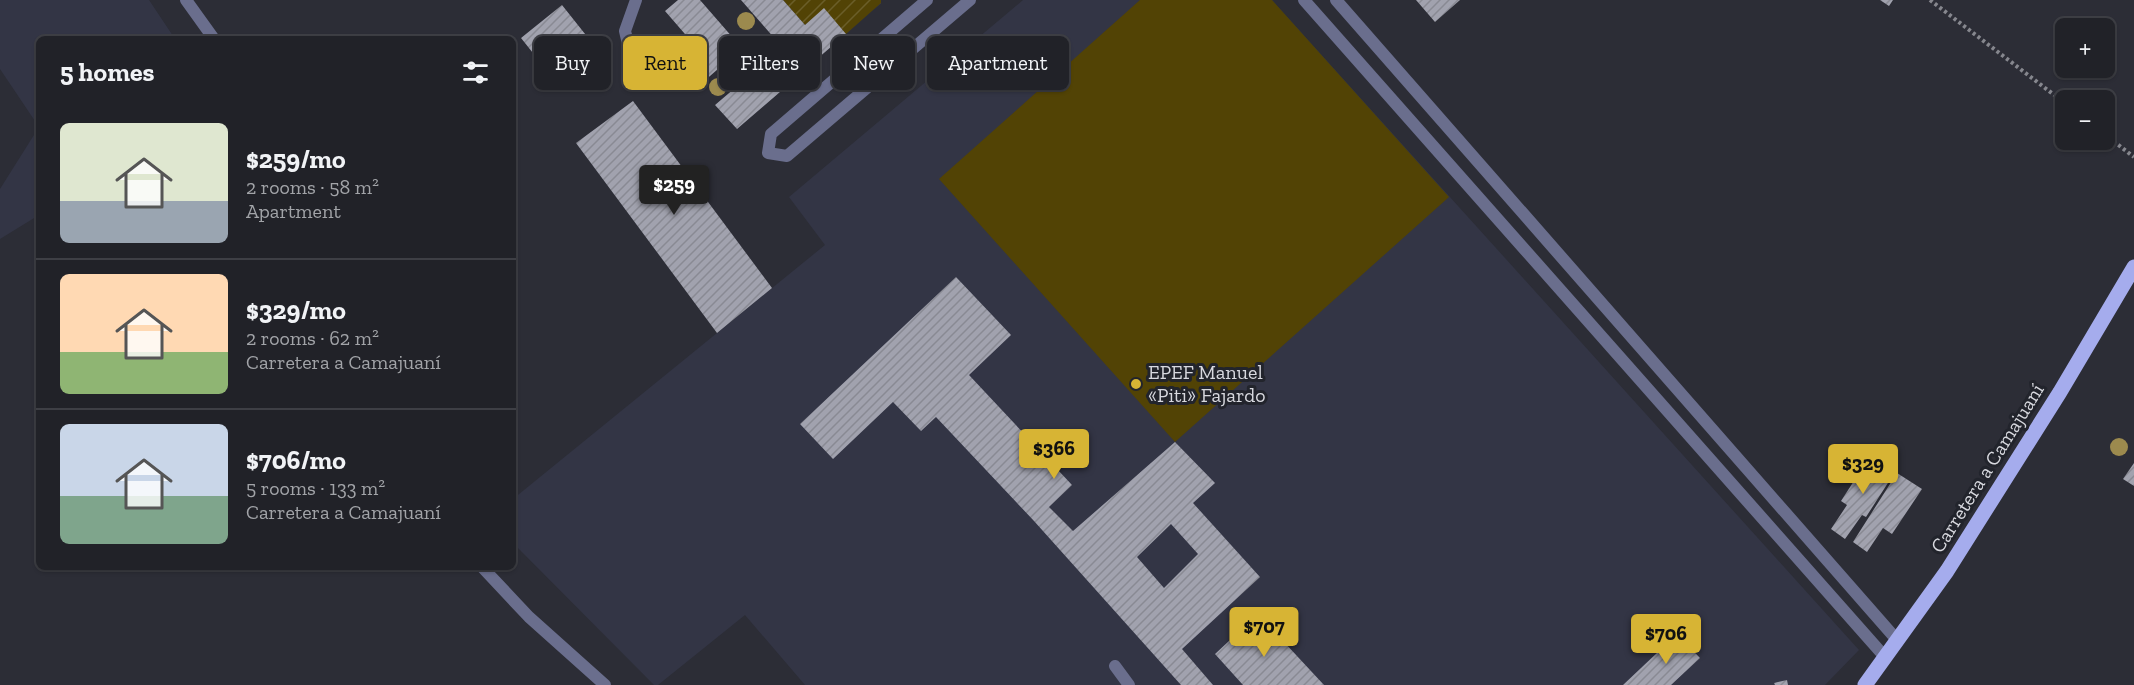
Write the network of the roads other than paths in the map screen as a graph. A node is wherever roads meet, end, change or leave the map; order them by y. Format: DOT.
graph roads {
  1 [pos="186,0"];
  2 [pos="636,0"];
  3 [pos="927,0"];
  4 [pos="970,0"];
  5 [pos="1304,0"];
  6 [pos="1336,0"];
  7 [pos="212,36"];
  8 [pos="626,36"];
  9 [pos="2134,267"];
  10 [pos="485,570"];
  11 [pos="1897,640"];
  12 [pos="1885,657"];
  13 [pos="1115,666"];
  14 [pos="605,685"];
  15 [pos="1129,685"];
  16 [pos="1865,685"];
  1 -- 7 [label="street"];
  2 -- 8 [label="street"];
  3 -- 4 [label="street"];
  5 -- 12 [label="street"];
  6 -- 11 [label="street"];
  9 -- 11 [label="main road, Carretera a Camajuaní"];
  10 -- 14 [label="street"];
  11 -- 12 [label="main road, Carretera a Camajuaní"];
  12 -- 16 [label="main road, Carretera a Camajuaní"];
  13 -- 15 [label="street"];
}
